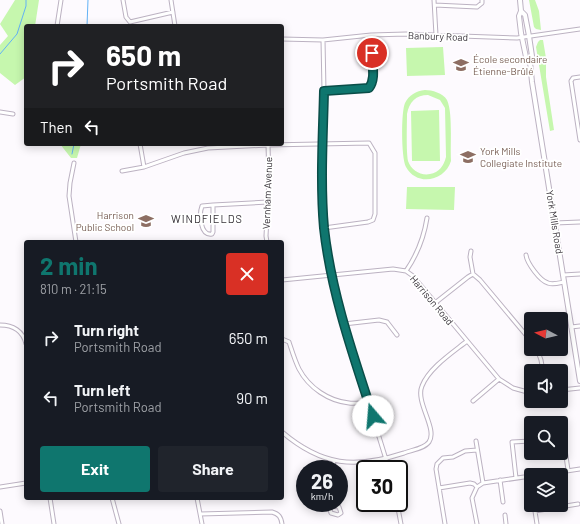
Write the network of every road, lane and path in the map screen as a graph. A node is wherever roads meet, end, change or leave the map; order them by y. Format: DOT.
graph roads {
  1 [pos="61,0"];
  2 [pos="123,0"];
  3 [pos="171,0"];
  4 [pos="434,0"];
  5 [pos="482,0"];
  6 [pos="520,0"];
  7 [pos="434,5"];
  8 [pos="521,11"];
  9 [pos="173,12"];
  10 [pos="57,24"];
  11 [pos="175,24"];
  12 [pos="580,29"];
  13 [pos="371,35"];
  14 [pos="436,35"];
  15 [pos="529,36"];
  16 [pos="522,38"];
  17 [pos="284,39"];
  18 [pos="323,40"];
  19 [pos="530,62"];
  20 [pos="580,77"];
  21 [pos="324,91"];
  22 [pos="0,112"];
  23 [pos="13,114"];
  24 [pos="580,140"];
  25 [pos="323,144"];
  26 [pos="284,145"];
  27 [pos="140,146"];
  28 [pos="248,146"];
  29 [pos="268,146"];
  30 [pos="74,163"];
  31 [pos="144,167"];
  32 [pos="122,171"];
  33 [pos="268,202"];
  34 [pos="213,204"];
  35 [pos="427,218"];
  36 [pos="580,222"];
  37 [pos="555,223"];
  38 [pos="324,228"];
  39 [pos="76,240"];
  40 [pos="267,240"];
  41 [pos="471,251"];
  42 [pos="526,255"];
  43 [pos="406,271"];
  44 [pos="473,274"];
  45 [pos="580,274"];
  46 [pos="332,275"];
  47 [pos="563,275"];
  48 [pos="284,280"];
  49 [pos="564,282"];
  50 [pos="435,303"];
  51 [pos="344,324"];
  52 [pos="0,325"];
  53 [pos="580,326"];
  54 [pos="571,327"];
  55 [pos="524,333"];
  56 [pos="397,335"];
  57 [pos="24,337"];
  58 [pos="284,340"];
  59 [pos="467,341"];
  60 [pos="499,378"];
  61 [pos="580,381"];
  62 [pos="580,388"];
  63 [pos="568,389"];
  64 [pos="524,391"];
  65 [pos="473,401"];
  66 [pos="368,402"];
  67 [pos="284,433"];
  68 [pos="476,441"];
  69 [pos="524,441"];
  70 [pos="477,450"];
  71 [pos="386,459"];
  72 [pos="331,460"];
  73 [pos="348,462"];
  74 [pos="580,468"];
  75 [pos="568,470"];
  76 [pos="524,477"];
  77 [pos="516,478"];
  78 [pos="500,480"];
  79 [pos="24,483"];
  80 [pos="483,483"];
  81 [pos="0,487"];
  82 [pos="477,487"];
  83 [pos="439,488"];
  84 [pos="50,500"];
  85 [pos="113,500"];
  86 [pos="197,500"];
  87 [pos="503,502"];
  88 [pos="578,504"];
  89 [pos="568,505"];
  90 [pos="0,511"];
  91 [pos="399,512"];
  92 [pos="535,512"];
  93 [pos="200,514"];
  94 [pos="505,515"];
  95 [pos="2,524"];
  96 [pos="54,524"];
  97 [pos="119,524"];
  98 [pos="202,524"];
  99 [pos="282,524"];
  100 [pos="401,524"];
  101 [pos="445,524"];
  102 [pos="476,524"];
  103 [pos="506,524"];
  104 [pos="536,524"];
  1 -- 10 [label="street"];
  2 -- 9 [label="street"];
  3 -- 9 [label="street"];
  4 -- 7 [label="street"];
  5 -- 7 [label="street"];
  6 -- 8 [label="main road, York Mills Road"];
  7 -- 14 [label="street"];
  8 -- 15 [label="main road, York Mills Road"];
  8 -- 16 [label="main road, York Mills Road"];
  9 -- 11 [label="street"];
  12 -- 15 [label="street, Banbury Road"];
  13 -- 14 [label="street, Banbury Road"];
  13 -- 18 [label="street, Banbury Road"];
  13 -- 21 [label="street"];
  14 -- 16 [label="street, Banbury Road"];
  15 -- 16 [label="street, Banbury Road"];
  15 -- 19 [label="main road, York Mills Road"];
  16 -- 19 [label="main road, York Mills Road"];
  17 -- 18 [label="street, Banbury Road"];
  18 -- 21 [label="street"];
  19 -- 37 [label="main road, York Mills Road"];
  20 -- 24 [label="street"];
  21 -- 25 [label="street"];
  22 -- 23 [label="street"];
  25 -- 26 [label="street"];
  25 -- 38 [label="street"];
  25 -- 38 [label="street"];
  27 -- 31 [label="street"];
  28 -- 31 [label="street"];
  29 -- 33 [label="street, Vernham Avenue"];
  30 -- 39 [label="street"];
  31 -- 32 [label="street"];
  33 -- 34 [label="street"];
  33 -- 40 [label="street, Vernham Avenue"];
  34 -- 34 [label="street"];
  35 -- 43 [label="street"];
  36 -- 37 [label="street"];
  37 -- 47 [label="main road, York Mills Road"];
  38 -- 46 [label="street"];
  41 -- 44 [label="street"];
  42 -- 49 [label="street"];
  43 -- 46 [label="street, Harrison Road"];
  43 -- 50 [label="street, Harrison Road"];
  44 -- 50 [label="street"];
  44 -- 55 [label="street"];
  45 -- 47 [label="street"];
  46 -- 48 [label="street, Harrison Road"];
  46 -- 51 [label="street"];
  47 -- 49 [label="main road, York Mills Road"];
  49 -- 54 [label="main road, York Mills Road"];
  50 -- 59 [label="street, Harrison Road"];
  51 -- 56 [label="street"];
  51 -- 66 [label="street"];
  52 -- 57 [label="street"];
  53 -- 54 [label="street"];
  54 -- 61 [label="main road, York Mills Road"];
  58 -- 66 [label="street"];
  59 -- 60 [label="street, Harrison Road"];
  59 -- 71 [label="street"];
  60 -- 64 [label="street, Harrison Road"];
  60 -- 65 [label="street"];
  62 -- 63 [label="street"];
  66 -- 71 [label="street"];
  67 -- 72 [label="street"];
  68 -- 70 [label="street"];
  69 -- 77 [label="street"];
  70 -- 80 [label="street"];
  70 -- 83 [label="street"];
  71 -- 73 [label="street"];
  74 -- 75 [label="street"];
  76 -- 77 [label="street"];
  77 -- 78 [label="street"];
  78 -- 80 [label="street"];
  78 -- 87 [label="street"];
  79 -- 81 [label="street"];
  80 -- 82 [label="street"];
  82 -- 83 [label="street"];
  82 -- 102 [label="street"];
  83 -- 101 [label="street"];
  84 -- 96 [label="street"];
  85 -- 97 [label="street"];
  86 -- 93 [label="street"];
  88 -- 89 [label="street"];
  90 -- 95 [label="street"];
  91 -- 100 [label="street"];
  92 -- 104 [label="street"];
  93 -- 98 [label="street"];
  93 -- 99 [label="street"];
  94 -- 103 [label="street"];
}
